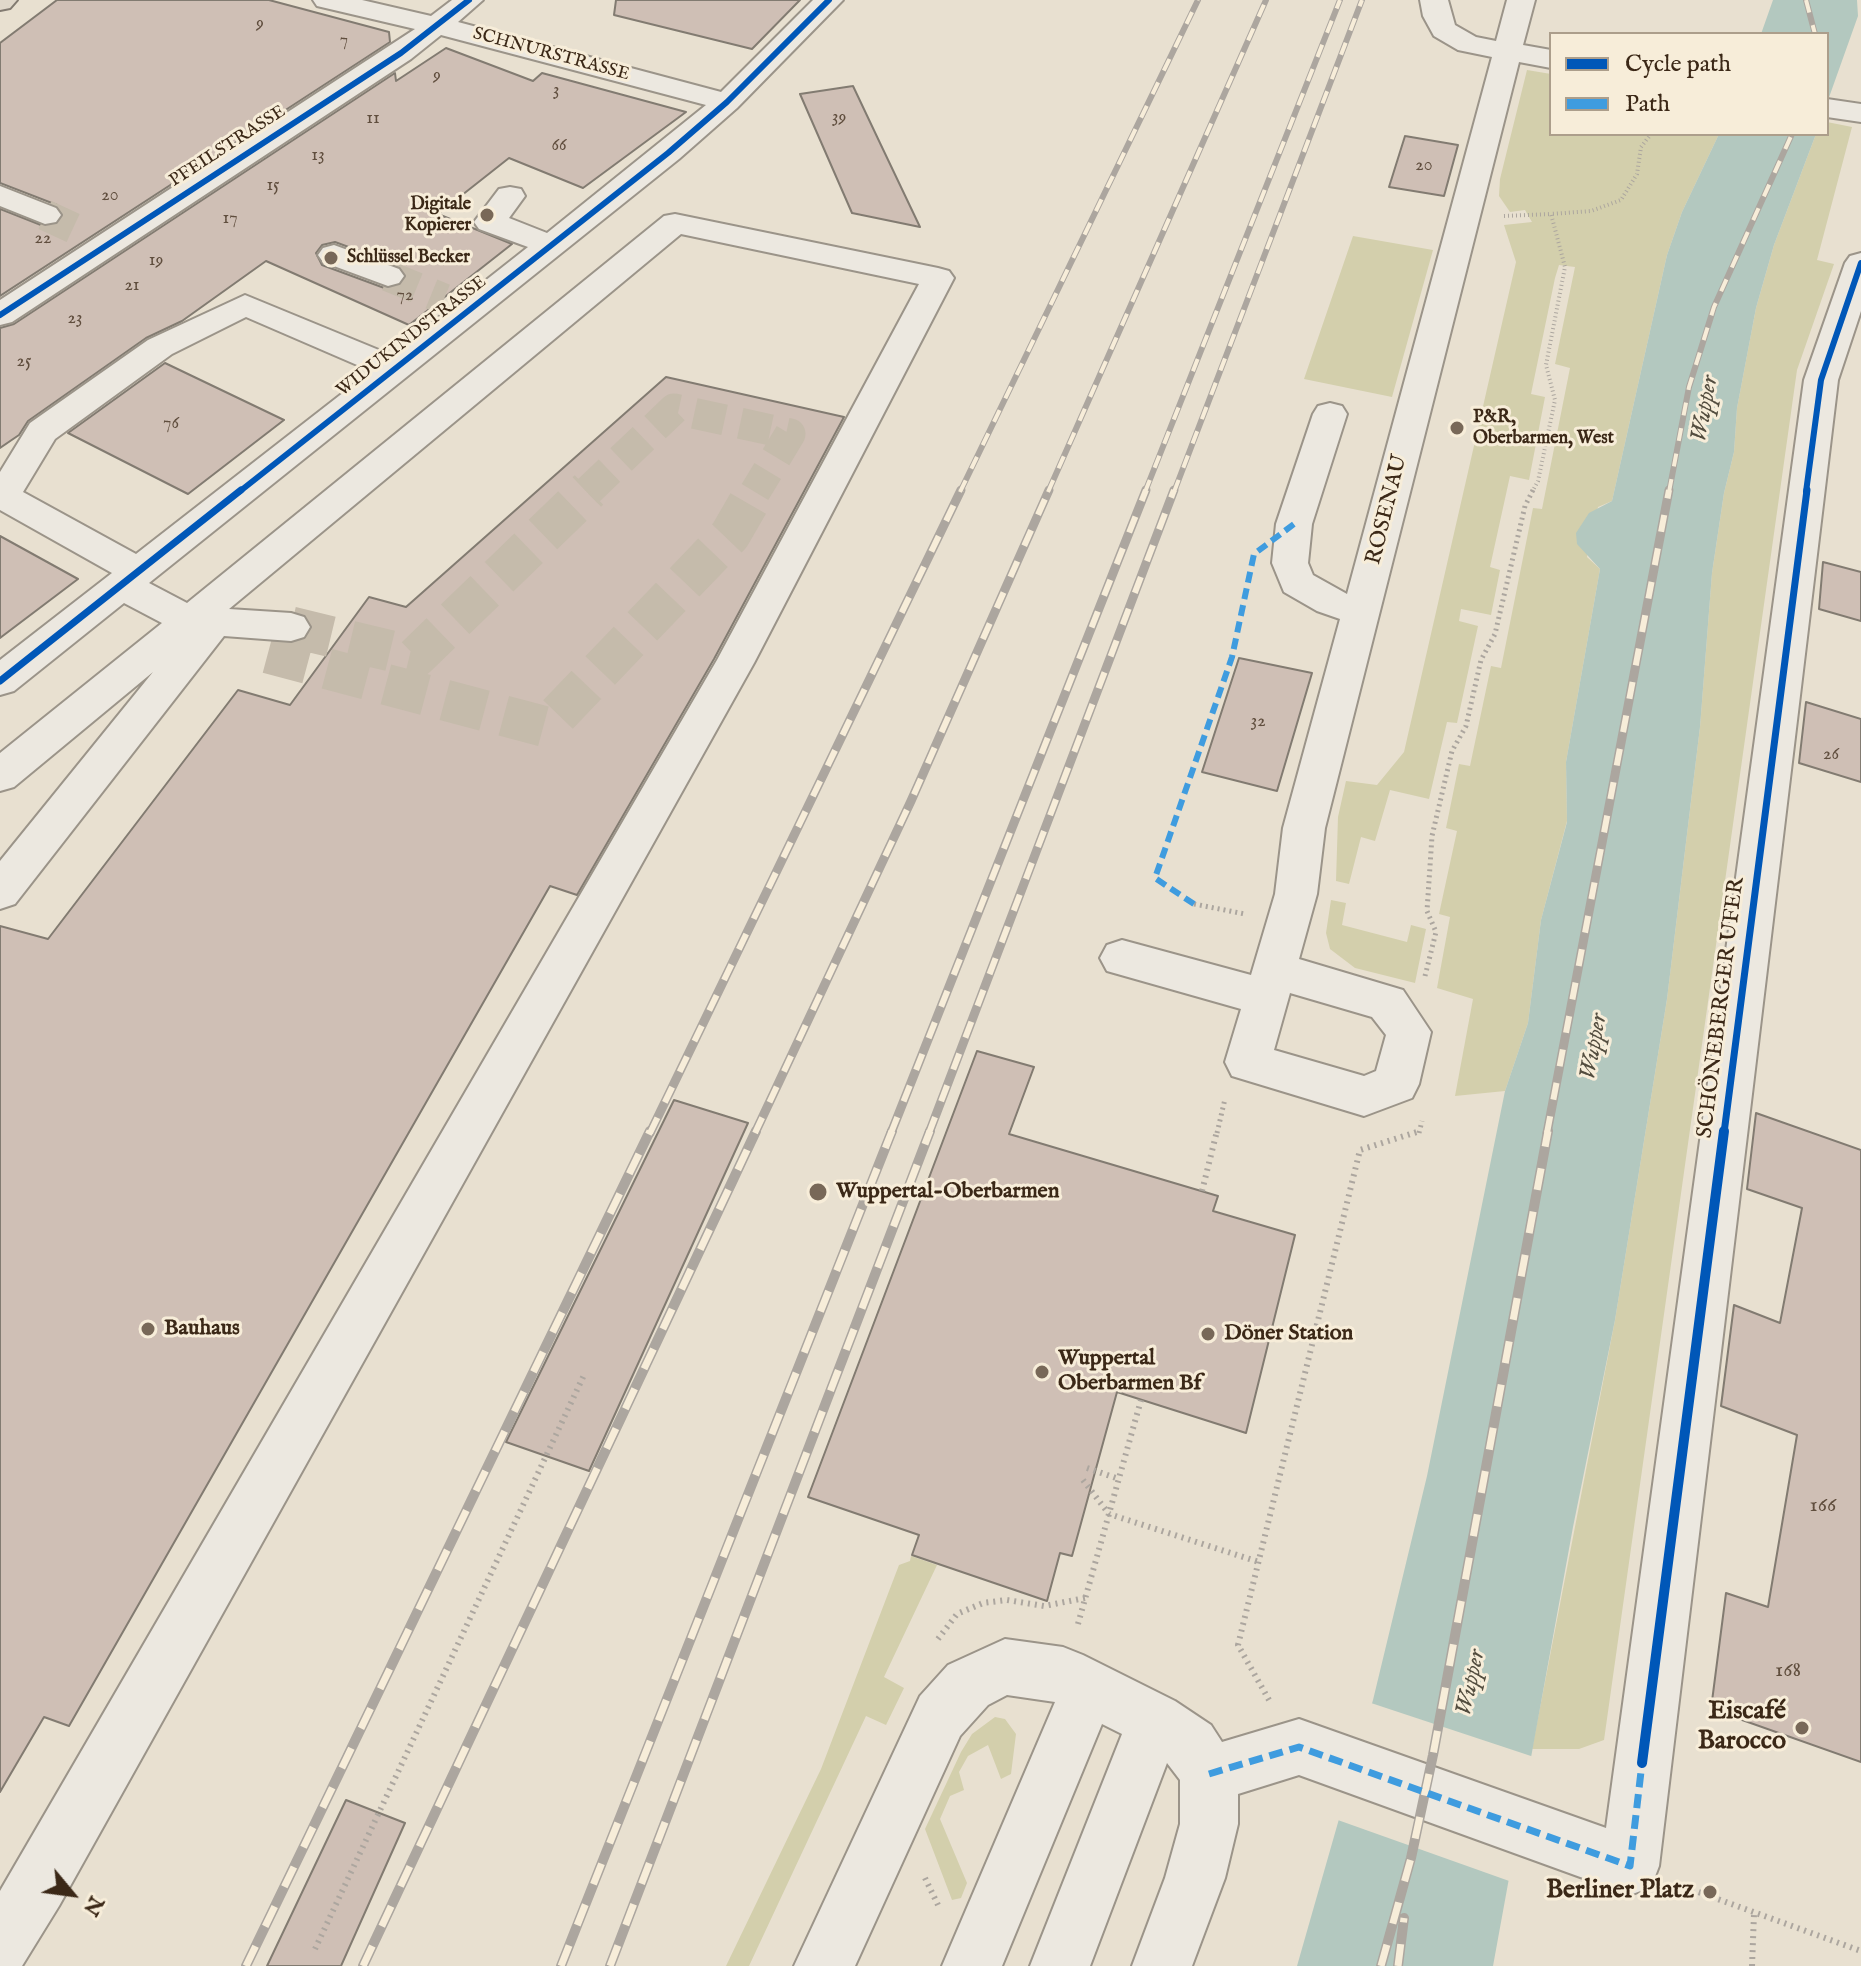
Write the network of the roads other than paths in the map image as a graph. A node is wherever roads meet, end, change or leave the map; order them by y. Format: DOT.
graph roads {
  1 [pos="327,0"];
  2 [pos="469,0"];
  3 [pos="829,0"];
  4 [pos="1434,0"];
  5 [pos="1521,0"];
  6 [pos="434,27"];
  7 [pos="1506,51"];
  8 [pos="1549,59"];
  9 [pos="727,102"];
  10 [pos="0,195"];
  11 [pos="510,196"];
  12 [pos="45,215"];
  13 [pos="553,246"];
  14 [pos="334,255"];
  15 [pos="1861,263"];
  16 [pos="388,276"];
  17 [pos="0,315"];
  18 [pos="396,369"];
  19 [pos="1330,414"];
  20 [pos="130,578"];
  21 [pos="1375,598"];
  22 [pos="199,625"];
  23 [pos="279,640"];
  24 [pos="0,681"];
  25 [pos="0,776"];
  26 [pos="0,892"];
  27 [pos="1122,958"];
  28 [pos="1270,984"];
  29 [pos="1076,1682"];
  30 [pos="1155,1721"];
  31 [pos="1209,1774"];
  32 [pos="0,1946"];
  33 [pos="977,1956"];
  34 [pos="824,1966"];
  35 [pos="1060,1966"];
  36 [pos="1162,1966"];
  1 -- 6 [label="street, SCHNURSTRASSE"];
  2 -- 6 [label="street, PFEILSTRASSE"];
  3 -- 9 [label="street, WIDUKINDSTRASSE"];
  4 -- 7 [label="street"];
  5 -- 7 [label="street, ROSENAU"];
  6 -- 9 [label="street, SCHNURSTRASSE"];
  6 -- 17 [label="street, PFEILSTRASSE"];
  7 -- 8 [label="street"];
  7 -- 21 [label="street, ROSENAU"];
  9 -- 13 [label="street, WIDUKINDSTRASSE"];
  10 -- 12 [label="street"];
  11 -- 13 [label="street"];
  13 -- 18 [label="street, WIDUKINDSTRASSE"];
  14 -- 16 [label="street"];
  15 -- 31 [label="street, SCHÖNEBERGER UFER"];
  18 -- 20 [label="street, WIDUKINDSTRASSE"];
  18 -- 20 [label="street"];
  19 -- 21 [label="street"];
  20 -- 22 [label="street"];
  20 -- 24 [label="street, WIDUKINDSTRASSE"];
  21 -- 28 [label="street, ROSENAU"];
  22 -- 23 [label="street"];
  22 -- 25 [label="street"];
  22 -- 26 [label="street"];
  22 -- 32 [label="street"];
  27 -- 28 [label="street"];
  28 -- 28 [label="street, ROSENAU"];
  29 -- 30 [label="street"];
  29 -- 33 [label="street"];
  29 -- 34 [label="street"];
  30 -- 31 [label="street"];
  30 -- 35 [label="street"];
  31 -- 36 [label="street"];
}
